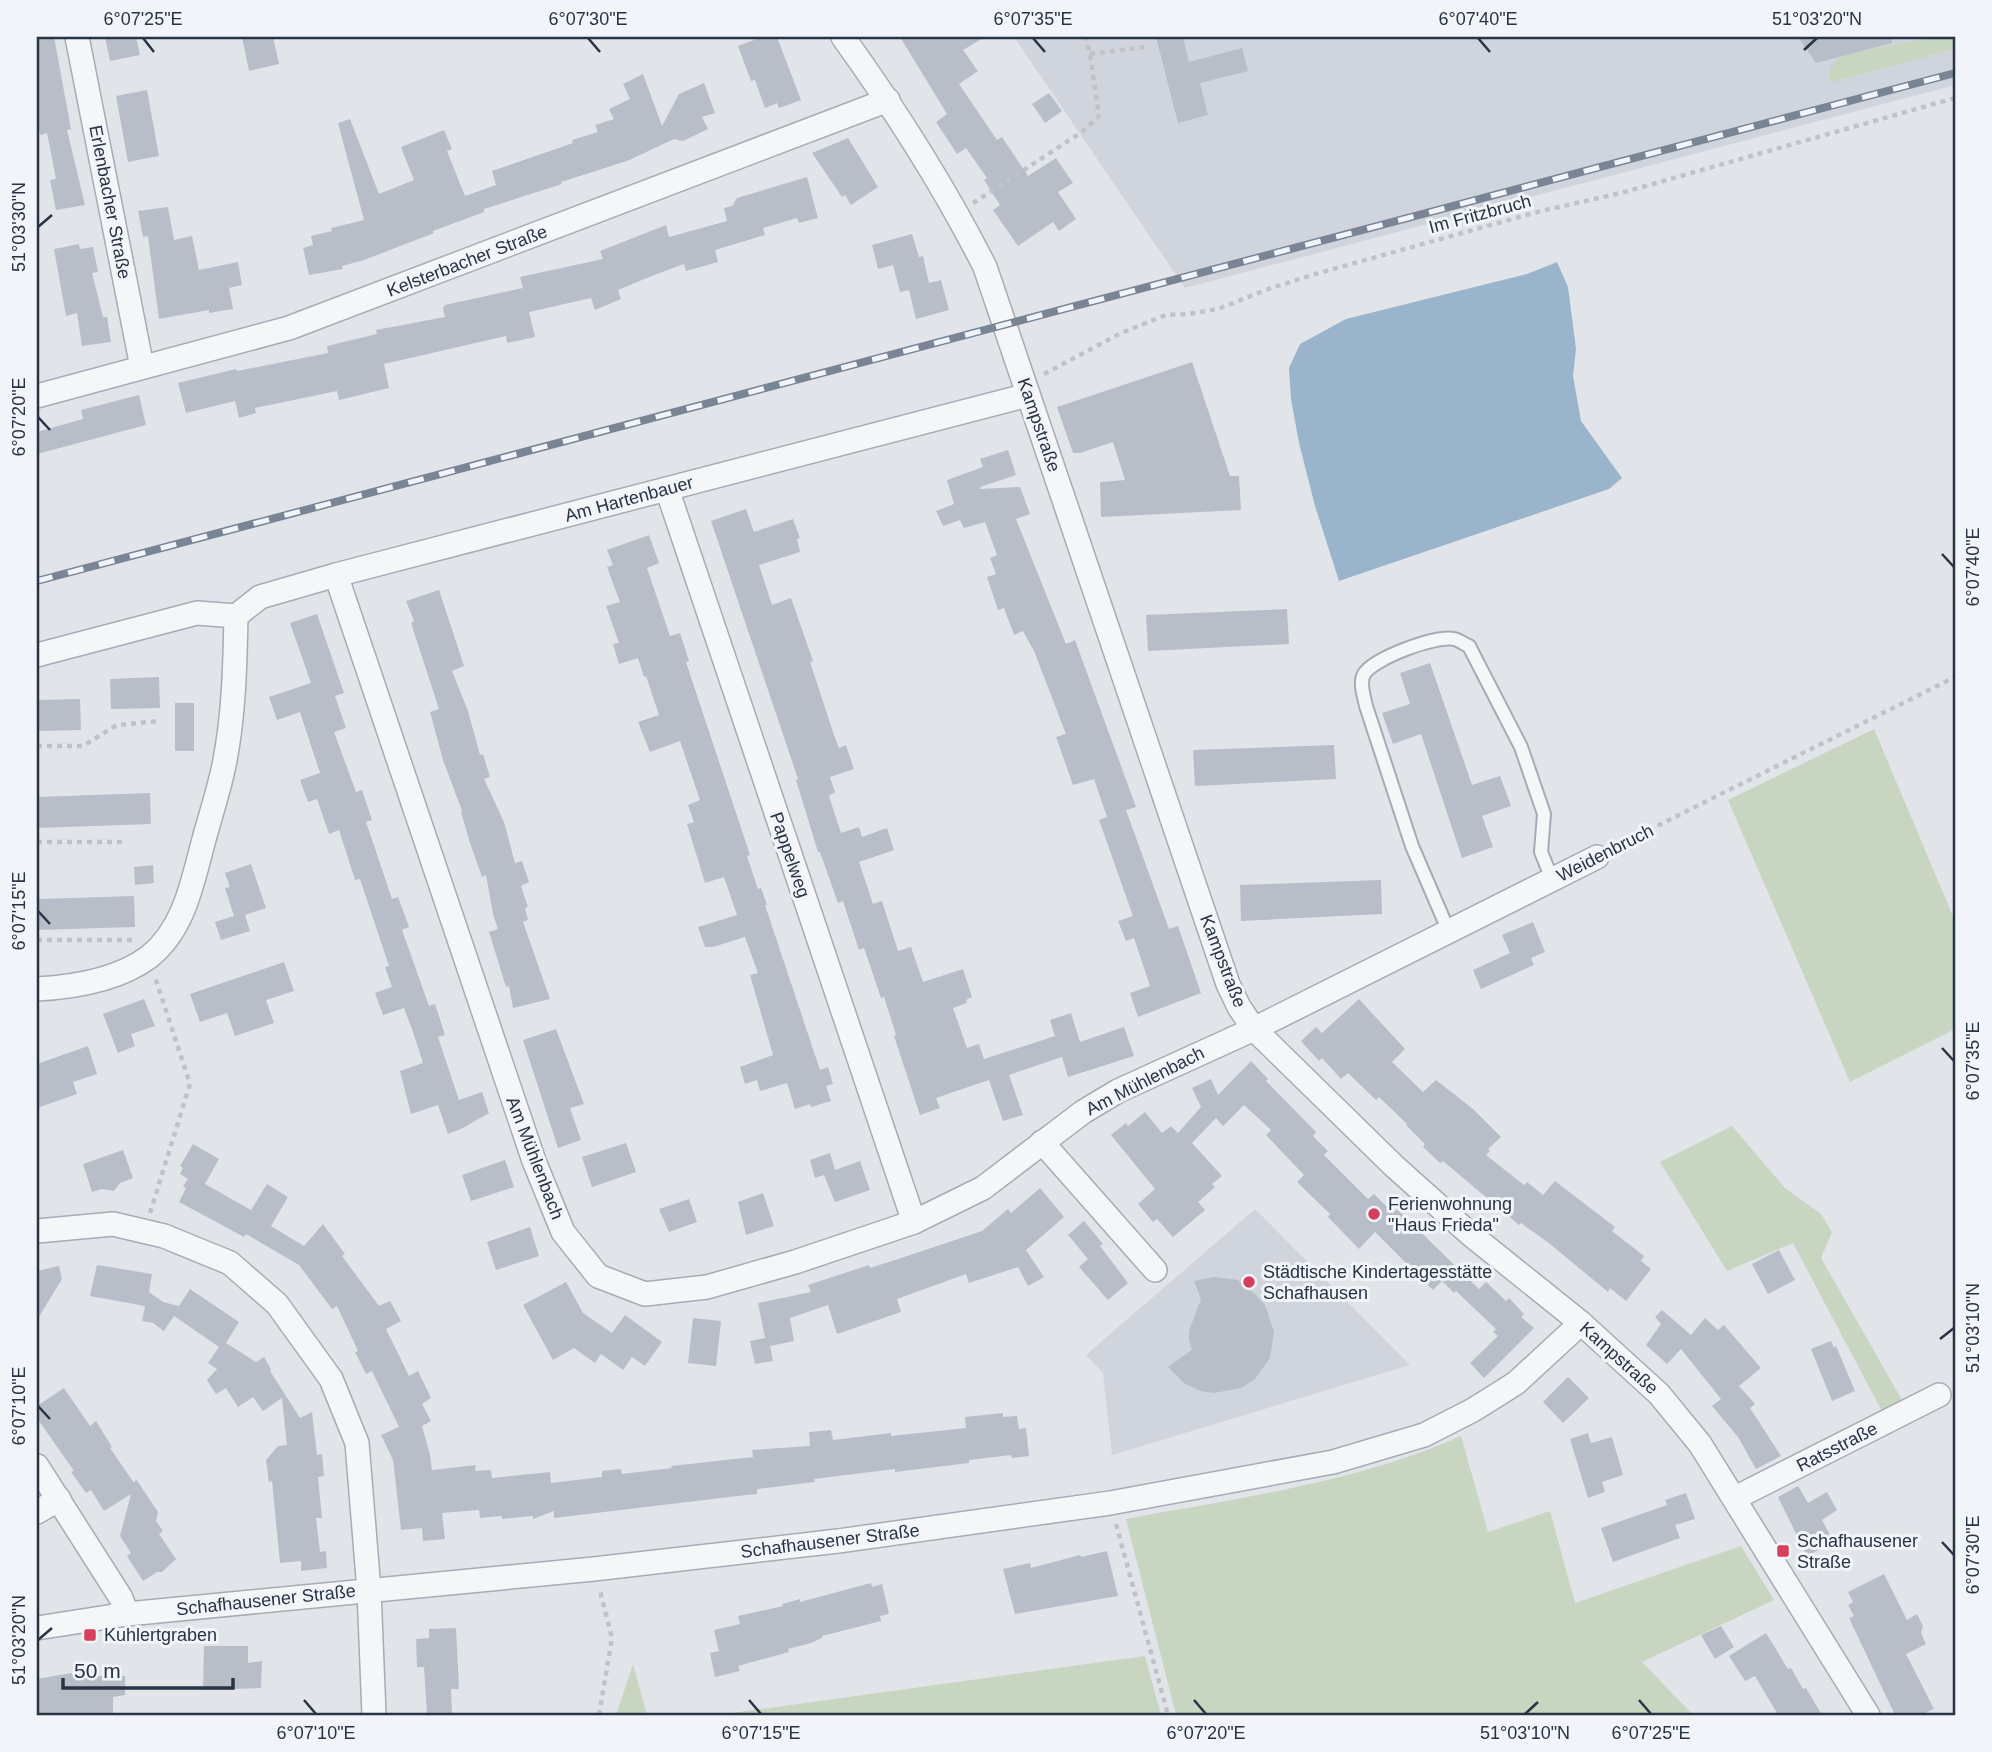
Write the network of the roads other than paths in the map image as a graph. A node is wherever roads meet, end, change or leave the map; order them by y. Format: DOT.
graph roads {
  1 [pos="77,37"];
  2 [pos="843,37"];
  3 [pos="888,100"];
  4 [pos="142,367"];
  5 [pos="1026,389"];
  6 [pos="37,396"];
  7 [pos="667,489"];
  8 [pos="336,575"];
  9 [pos="236,616"];
  10 [pos="37,655"];
  11 [pos="1597,857"];
  12 [pos="1552,879"];
  13 [pos="1449,932"];
  14 [pos="37,989"];
  15 [pos="1254,1029"];
  16 [pos="1042,1142"];
  17 [pos="914,1222"];
  18 [pos="37,1231"];
  19 [pos="1156,1270"];
  20 [pos="1581,1323"];
  21 [pos="1939,1395"];
  22 [pos="37,1466"];
  23 [pos="1735,1498"];
  24 [pos="59,1499"];
  25 [pos="37,1512"];
  26 [pos="369,1590"];
  27 [pos="127,1614"];
  28 [pos="37,1628"];
  29 [pos="374,1715"];
  30 [pos="1868,1715"];
  1 -- 4 [label="street, Erlenbacher Straße"];
  2 -- 3 [label="street, Kampstraße"];
  3 -- 4 [label="street, Kelsterbacher Straße"];
  3 -- 5 [label="street, Kampstraße"];
  4 -- 6 [label="street, Kelsterbacher Straße"];
  5 -- 7 [label="street, Am Hartenbauer"];
  5 -- 15 [label="street, Kampstraße"];
  7 -- 8 [label="street, Am Hartenbauer"];
  7 -- 17 [label="street, Pappelweg"];
  8 -- 9 [label="street, Am Hartenbauer"];
  8 -- 17 [label="street, Am Mühlenbach"];
  9 -- 10 [label="street"];
  9 -- 14 [label="street"];
  11 -- 12 [label="street, Weidenbruch"];
  12 -- 13 [label="street, Weidenbruch"];
  12 -- 13 [label="lane"];
  13 -- 15 [label="street, Weidenbruch"];
  15 -- 16 [label="street, Am Mühlenbach"];
  15 -- 20 [label="street, Kampstraße"];
  16 -- 17 [label="street, Am Mühlenbach"];
  16 -- 19 [label="street"];
  18 -- 26 [label="street"];
  20 -- 23 [label="street, Kampstraße"];
  20 -- 26 [label="street, Schafhausener Straße"];
  21 -- 23 [label="street, Ratsstraße"];
  22 -- 24 [label="street"];
  23 -- 30 [label="street, Kampstraße"];
  24 -- 25 [label="street"];
  24 -- 27 [label="street"];
  26 -- 27 [label="street, Schafhausener Straße"];
  26 -- 29 [label="street"];
  27 -- 28 [label="street, Schafhausener Straße"];
}
